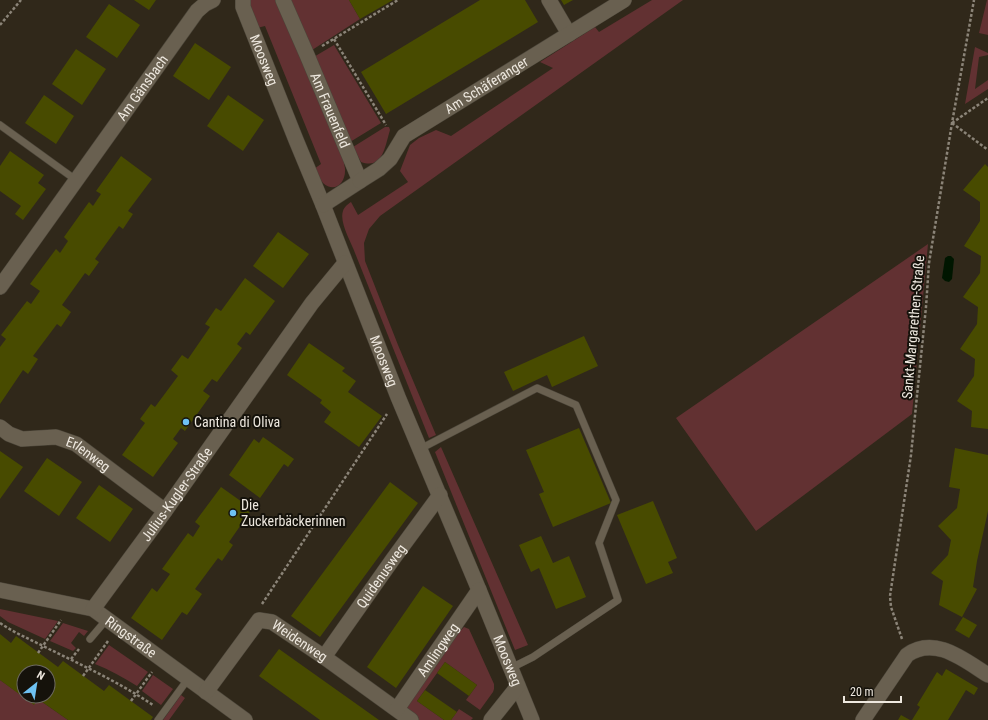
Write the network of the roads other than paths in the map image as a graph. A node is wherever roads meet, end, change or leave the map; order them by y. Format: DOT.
graph roads {
  1 [pos="213,0"];
  2 [pos="243,0"];
  3 [pos="283,0"];
  4 [pos="548,0"];
  5 [pos="624,0"];
  6 [pos="569,34"];
  7 [pos="0,126"];
  8 [pos="76,180"];
  9 [pos="360,181"];
  10 [pos="323,205"];
  11 [pos="345,263"];
  12 [pos="0,287"];
  13 [pos="0,427"];
  14 [pos="420,449"];
  15 [pos="440,495"];
  16 [pos="165,511"];
  17 [pos="0,590"];
  18 [pos="479,590"];
  19 [pos="93,608"];
  20 [pos="107,619"];
  21 [pos="90,639"];
  22 [pos="324,657"];
  23 [pos="511,668"];
  24 [pos="988,675"];
  25 [pos="188,679"];
  26 [pos="518,686"];
  27 [pos="206,692"];
  28 [pos="397,709"];
  29 [pos="158,720"];
  30 [pos="245,720"];
  31 [pos="411,720"];
  32 [pos="491,720"];
  33 [pos="532,720"];
  34 [pos="863,720"];
  1 -- 8 [label="street, Am Gänsbach"];
  2 -- 10 [label="street, Moosweg"];
  3 -- 9 [label="street, Am Frauenfeld"];
  4 -- 6 [label="street"];
  5 -- 6 [label="street, Am Schäferanger"];
  6 -- 9 [label="street, Am Schäferanger"];
  7 -- 8 [label="lane"];
  8 -- 12 [label="street, Am Gänsbach"];
  9 -- 10 [label="street"];
  10 -- 11 [label="street, Moosweg"];
  11 -- 14 [label="street, Moosweg"];
  11 -- 16 [label="street, Julius-Kugler-Straße"];
  13 -- 16 [label="street, Erlenweg"];
  14 -- 15 [label="street, Moosweg"];
  14 -- 23 [label="lane"];
  15 -- 18 [label="street, Moosweg"];
  15 -- 22 [label="street, Quidenusweg"];
  16 -- 19 [label="street, Julius-Kugler-Straße"];
  17 -- 19 [label="street, Ringstraße"];
  18 -- 23 [label="street, Moosweg"];
  18 -- 28 [label="street, Amlingweg"];
  19 -- 20 [label="street, Ringstraße"];
  20 -- 21 [label="lane"];
  20 -- 25 [label="street, Ringstraße"];
  22 -- 27 [label="street, Weidenweg"];
  22 -- 28 [label="street, Weidenweg"];
  23 -- 26 [label="street, Moosweg"];
  24 -- 34 [label="street"];
  25 -- 27 [label="street, Ringstraße"];
  25 -- 29 [label="lane"];
  26 -- 32 [label="street"];
  26 -- 33 [label="street, Moosweg"];
  27 -- 30 [label="street, Ringstraße"];
  28 -- 31 [label="street, Weidenweg"];
}
